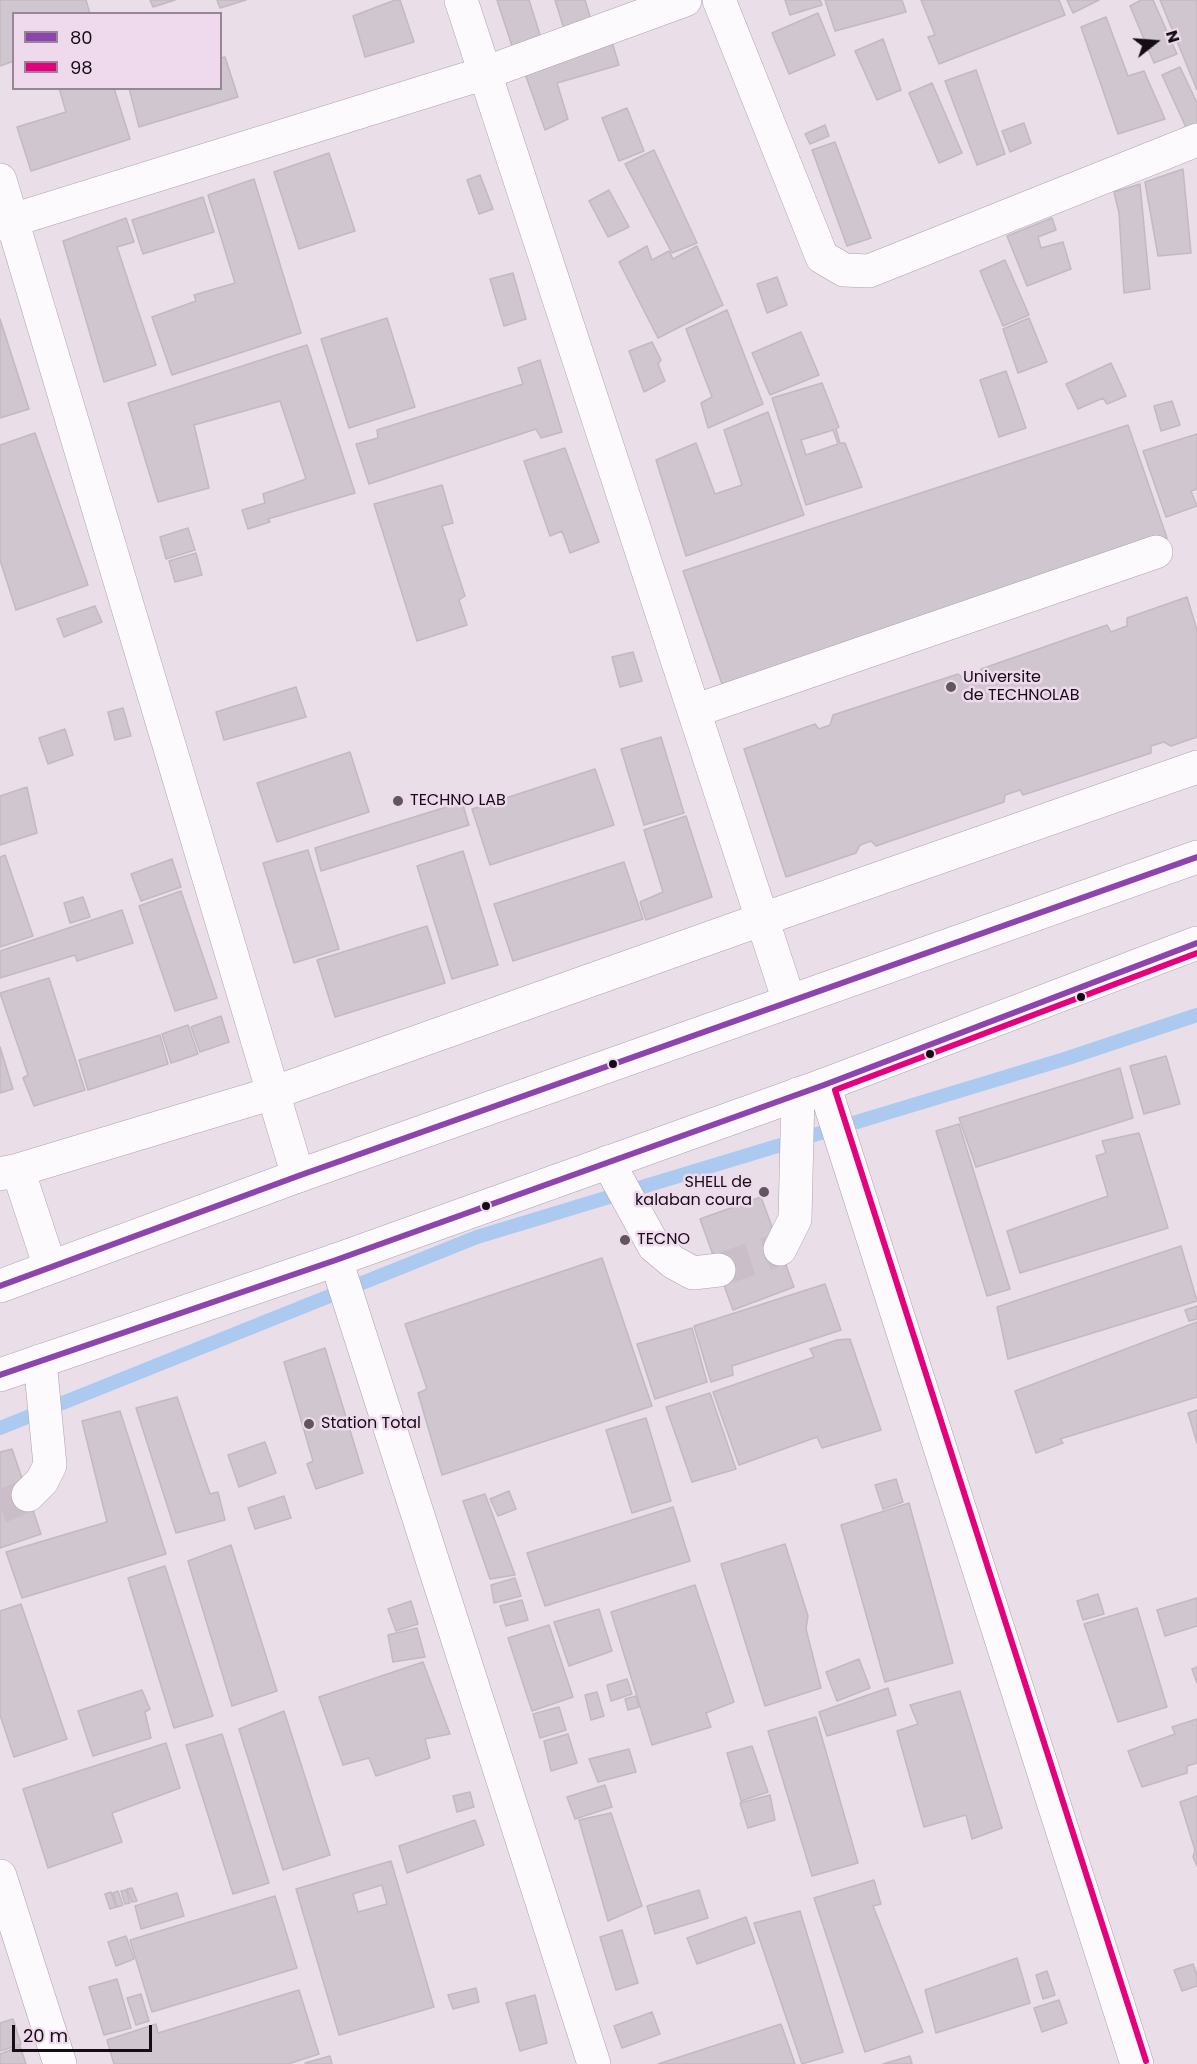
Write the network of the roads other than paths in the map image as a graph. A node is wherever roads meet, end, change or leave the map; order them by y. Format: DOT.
graph roads {
  1 [pos="461,0"];
  2 [pos="685,0"];
  3 [pos="719,0"];
  4 [pos="485,73"];
  5 [pos="1197,140"];
  6 [pos="0,180"];
  7 [pos="6,223"];
  8 [pos="1156,552"];
  9 [pos="694,711"];
  10 [pos="1197,767"];
  11 [pos="1197,857"];
  12 [pos="763,919"];
  13 [pos="1197,943"];
  14 [pos="789,1001"];
  15 [pos="811,1090"];
  16 [pos="273,1093"];
  17 [pos="608,1162"];
  18 [pos="9,1172"];
  19 [pos="298,1176"];
  20 [pos="780,1249"];
  21 [pos="336,1260"];
  22 [pos="50,1267"];
  23 [pos="719,1270"];
  24 [pos="0,1286"];
  25 [pos="40,1361"];
  26 [pos="0,1375"];
  27 [pos="28,1495"];
  28 [pos="0,1876"];
  29 [pos="60,2064"];
  30 [pos="594,2064"];
  31 [pos="1137,2064"];
  1 -- 4 [label="main road"];
  2 -- 4 [label="main road"];
  3 -- 5 [label="main road"];
  4 -- 7 [label="main road"];
  4 -- 9 [label="main road"];
  6 -- 7 [label="main road"];
  7 -- 16 [label="main road"];
  8 -- 9 [label="main road"];
  9 -- 12 [label="main road"];
  10 -- 12 [label="main road"];
  11 -- 14 [label="main road"];
  12 -- 14 [label="main road"];
  12 -- 16 [label="main road"];
  13 -- 15 [label="main road"];
  14 -- 19 [label="main road"];
  15 -- 17 [label="main road"];
  15 -- 20 [label="main road"];
  15 -- 31 [label="main road"];
  16 -- 18 [label="main road"];
  16 -- 19 [label="main road"];
  17 -- 21 [label="main road"];
  17 -- 23 [label="main road"];
  18 -- 22 [label="main road"];
  19 -- 22 [label="main road"];
  21 -- 25 [label="main road"];
  21 -- 30 [label="main road"];
  22 -- 24 [label="main road"];
  25 -- 26 [label="main road"];
  25 -- 27 [label="main road"];
  28 -- 29 [label="main road"];
}
